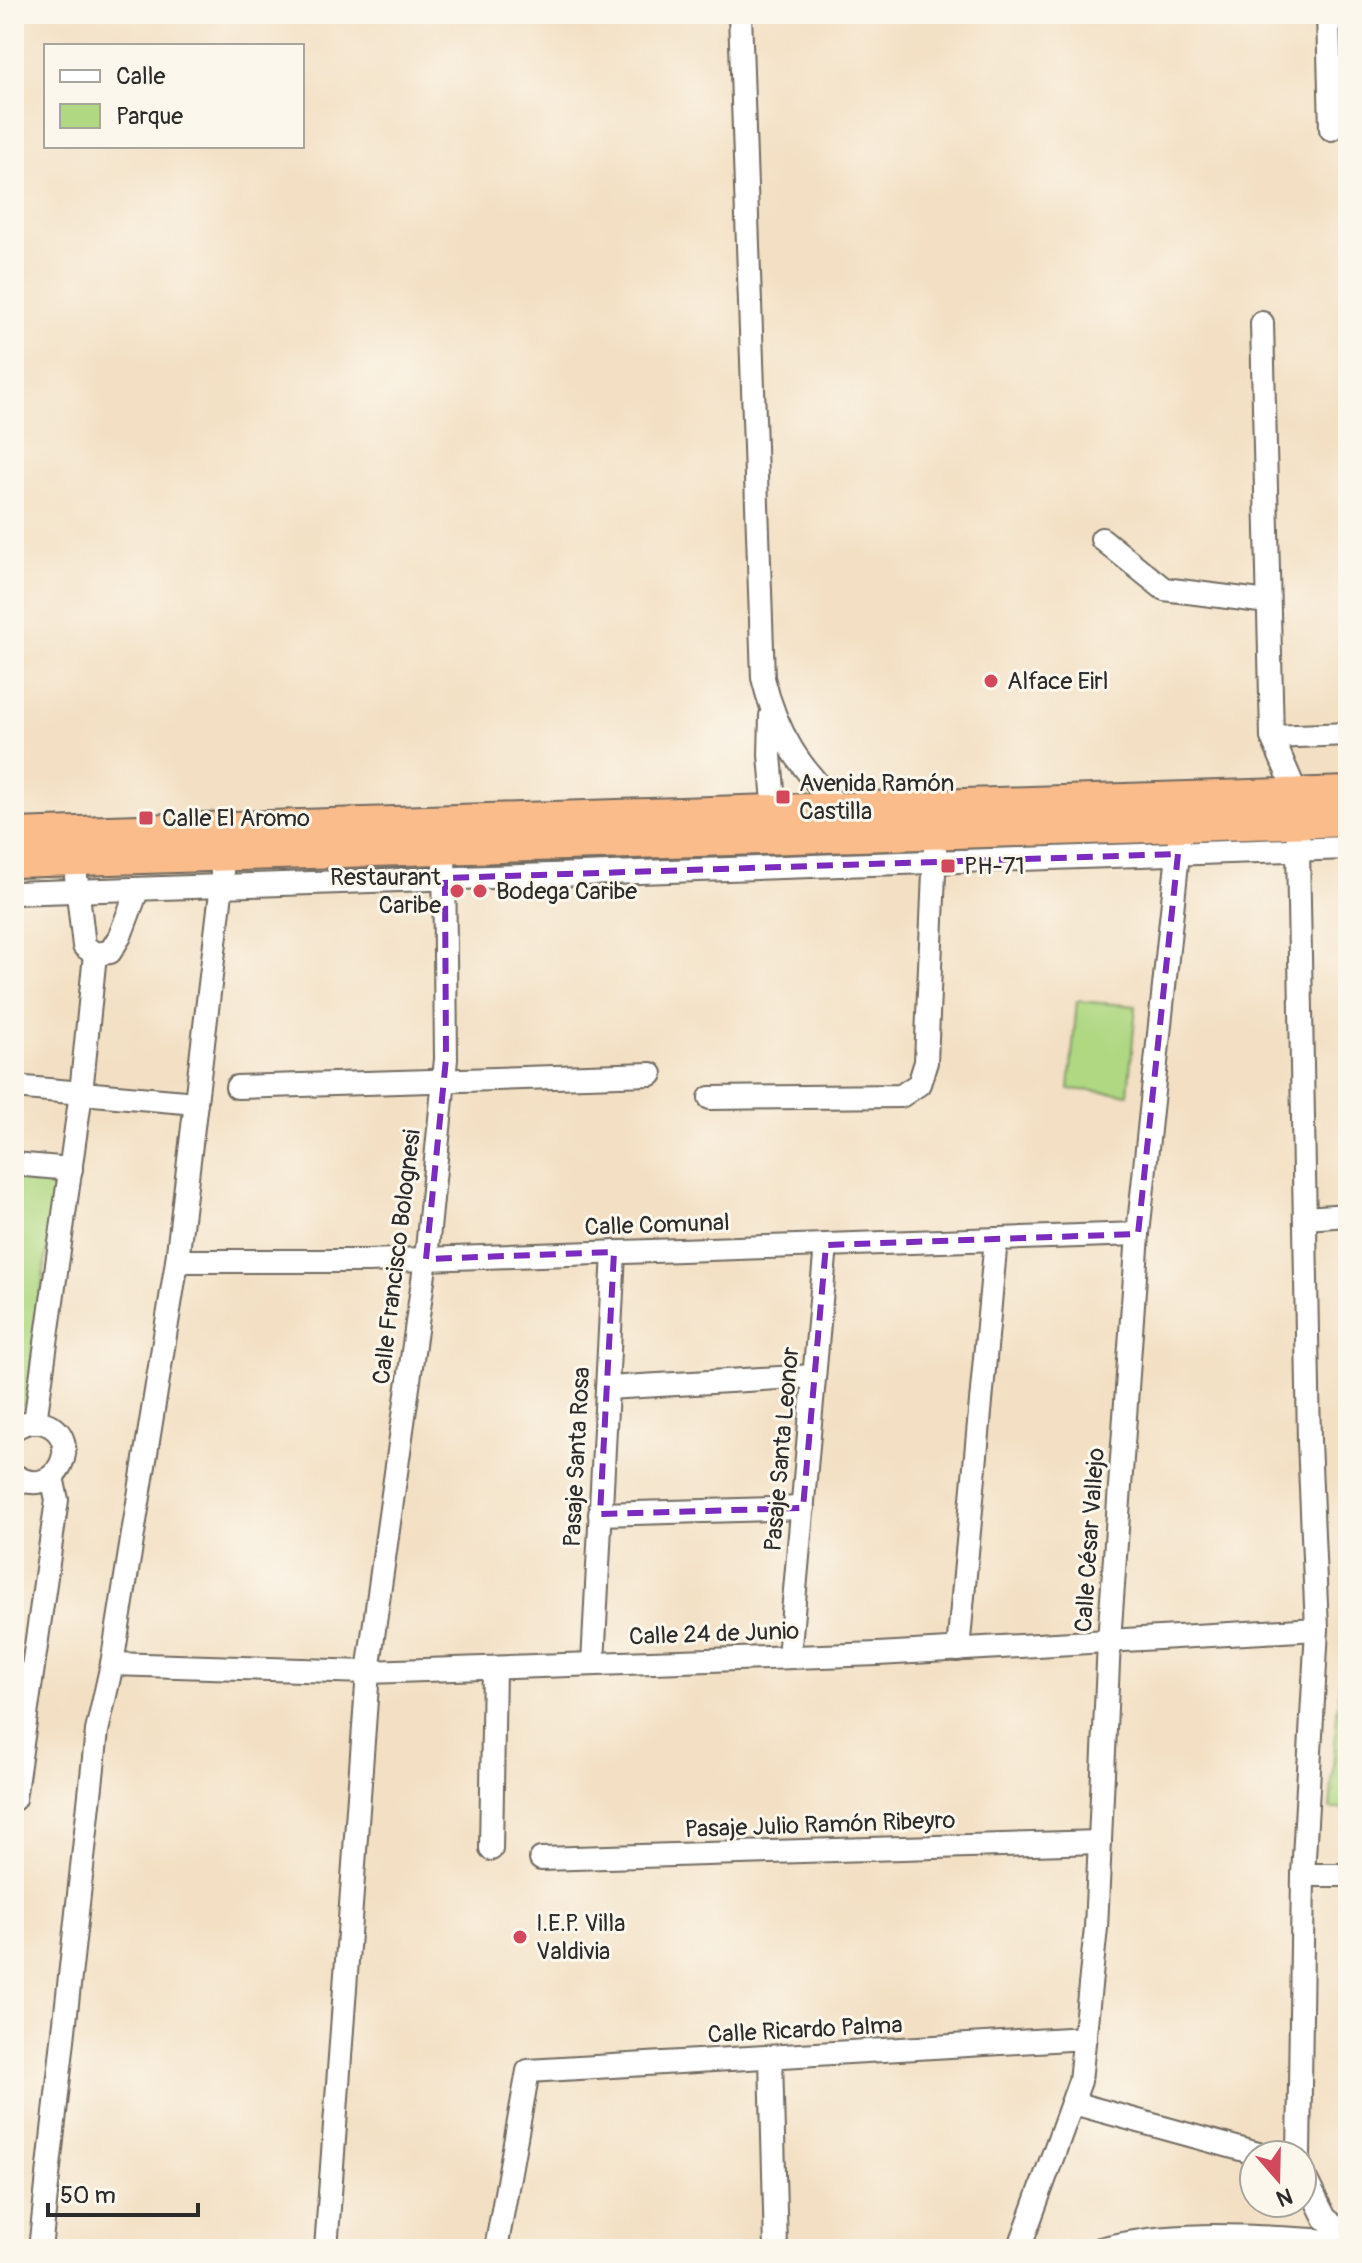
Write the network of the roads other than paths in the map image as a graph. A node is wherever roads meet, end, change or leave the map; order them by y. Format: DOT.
graph roads {
  1 [pos="740,14"];
  2 [pos="1328,14"];
  3 [pos="1331,129"];
  4 [pos="1262,323"];
  5 [pos="1102,539"];
  6 [pos="1268,602"];
  7 [pos="771,711"];
  8 [pos="1348,734"];
  9 [pos="1272,737"];
  10 [pos="1348,793"];
  11 [pos="841,809"];
  12 [pos="1348,820"];
  13 [pos="1298,822"];
  14 [pos="776,824"];
  15 [pos="14,835"];
  16 [pos="1180,840"];
  17 [pos="935,847"];
  18 [pos="1348,848"];
  19 [pos="668,855"];
  20 [pos="74,859"];
  21 [pos="14,861"];
  22 [pos="445,862"];
  23 [pos="222,869"];
  24 [pos="137,891"];
  25 [pos="77,892"];
  26 [pos="14,893"];
  27 [pos="95,954"];
  28 [pos="651,1074"];
  29 [pos="444,1080"];
  30 [pos="14,1087"];
  31 [pos="237,1087"];
  32 [pos="81,1093"];
  33 [pos="710,1098"];
  34 [pos="196,1103"];
  35 [pos="14,1164"];
  36 [pos="71,1169"];
  37 [pos="1348,1215"];
  38 [pos="1305,1218"];
  39 [pos="1138,1234"];
  40 [pos="996,1239"];
  41 [pos="826,1245"];
  42 [pos="614,1252"];
  43 [pos="426,1259"];
  44 [pos="177,1261"];
  45 [pos="814,1376"];
  46 [pos="607,1388"];
  47 [pos="25,1425"];
  48 [pos="14,1475"];
  49 [pos="52,1477"];
  50 [pos="803,1508"];
  51 [pos="600,1514"];
  52 [pos="1317,1629"];
  53 [pos="1109,1641"];
  54 [pos="958,1650"];
  55 [pos="789,1657"];
  56 [pos="112,1664"];
  57 [pos="593,1664"];
  58 [pos="494,1668"];
  59 [pos="368,1672"];
  60 [pos="14,1799"];
  61 [pos="1100,1842"];
  62 [pos="491,1849"];
  63 [pos="541,1859"];
  64 [pos="1303,1875"];
  65 [pos="1348,1875"];
  66 [pos="1085,2038"];
  67 [pos="771,2059"];
  68 [pos="1073,2103"];
  69 [pos="1299,2139"];
  70 [pos="1238,2148"];
  71 [pos="1318,2204"];
  72 [pos="1348,2239"];
  73 [pos="40,2249"];
  74 [pos="326,2249"];
  75 [pos="496,2249"];
  76 [pos="776,2249"];
  77 [pos="1019,2249"];
  78 [pos="1100,2249"];
  1 -- 7 [label="street"];
  2 -- 3 [label="street"];
  4 -- 6 [label="street"];
  5 -- 6 [label="street"];
  6 -- 9 [label="street"];
  7 -- 11 [label="street"];
  7 -- 14 [label="street"];
  8 -- 9 [label="street"];
  9 -- 13 [label="street"];
  10 -- 13 [label="highway"];
  11 -- 13 [label="highway"];
  11 -- 14 [label="highway"];
  12 -- 13 [label="highway"];
  13 -- 16 [label="highway"];
  13 -- 18 [label="street"];
  13 -- 38 [label="street"];
  14 -- 15 [label="highway"];
  14 -- 17 [label="highway"];
  14 -- 19 [label="highway"];
  16 -- 17 [label="highway"];
  16 -- 39 [label="street, Calle César Vallejo"];
  17 -- 19 [label="street"];
  17 -- 33 [label="street"];
  19 -- 22 [label="highway"];
  20 -- 21 [label="highway"];
  20 -- 23 [label="highway"];
  20 -- 25 [label="street"];
  22 -- 23 [label="highway"];
  22 -- 29 [label="street, Calle Francisco Bolognesi"];
  23 -- 24 [label="street"];
  23 -- 34 [label="street"];
  24 -- 25 [label="street"];
  24 -- 27 [label="street"];
  25 -- 26 [label="street"];
  25 -- 27 [label="street"];
  27 -- 32 [label="street"];
  28 -- 29 [label="street"];
  29 -- 31 [label="street"];
  29 -- 43 [label="street, Calle Francisco Bolognesi"];
  30 -- 32 [label="street"];
  32 -- 34 [label="street"];
  32 -- 36 [label="street"];
  34 -- 44 [label="street"];
  35 -- 36 [label="street"];
  36 -- 47 [label="street"];
  37 -- 38 [label="street"];
  38 -- 52 [label="street"];
  39 -- 40 [label="street, Calle Comunal"];
  39 -- 53 [label="street, Calle César Vallejo"];
  40 -- 41 [label="street, Calle Comunal"];
  40 -- 54 [label="street"];
  41 -- 42 [label="street, Calle Comunal"];
  41 -- 45 [label="street, Pasaje Santa Leonor"];
  42 -- 43 [label="street, Calle Comunal"];
  42 -- 46 [label="street, Pasaje Santa Rosa"];
  43 -- 44 [label="street, Calle Comunal"];
  43 -- 59 [label="street, Calle Francisco Bolognesi"];
  44 -- 56 [label="street"];
  45 -- 46 [label="street"];
  45 -- 50 [label="street, Pasaje Santa Leonor"];
  46 -- 51 [label="street, Pasaje Santa Rosa"];
  47 -- 49 [label="street"];
  48 -- 49 [label="street"];
  49 -- 60 [label="street"];
  50 -- 51 [label="street"];
  50 -- 55 [label="street, Pasaje Santa Leonor"];
  51 -- 57 [label="street, Pasaje Santa Rosa"];
  52 -- 53 [label="street, Calle 24 de Junio"];
  52 -- 64 [label="street"];
  53 -- 54 [label="street, Calle 24 de Junio"];
  53 -- 61 [label="street, Calle César Vallejo"];
  54 -- 55 [label="street, Calle 24 de Junio"];
  55 -- 57 [label="street, Calle 24 de Junio"];
  56 -- 59 [label="street, Calle 24 de Junio"];
  56 -- 73 [label="street"];
  57 -- 58 [label="street, Calle 24 de Junio"];
  58 -- 59 [label="street, Calle 24 de Junio"];
  58 -- 62 [label="street"];
  59 -- 74 [label="street, Calle Francisco Bolognesi"];
  61 -- 63 [label="street, Pasaje Julio Ramón Ribeyro"];
  61 -- 66 [label="street, Calle César Vallejo"];
  64 -- 65 [label="street"];
  64 -- 69 [label="street"];
  66 -- 67 [label="street, Calle Ricardo Palma"];
  66 -- 68 [label="street, Calle César Vallejo"];
  67 -- 75 [label="street, Calle Ricardo Palma"];
  67 -- 76 [label="street"];
  68 -- 70 [label="street"];
  68 -- 77 [label="street, Calle César Vallejo"];
  71 -- 72 [label="street"];
  72 -- 78 [label="street"];
}
